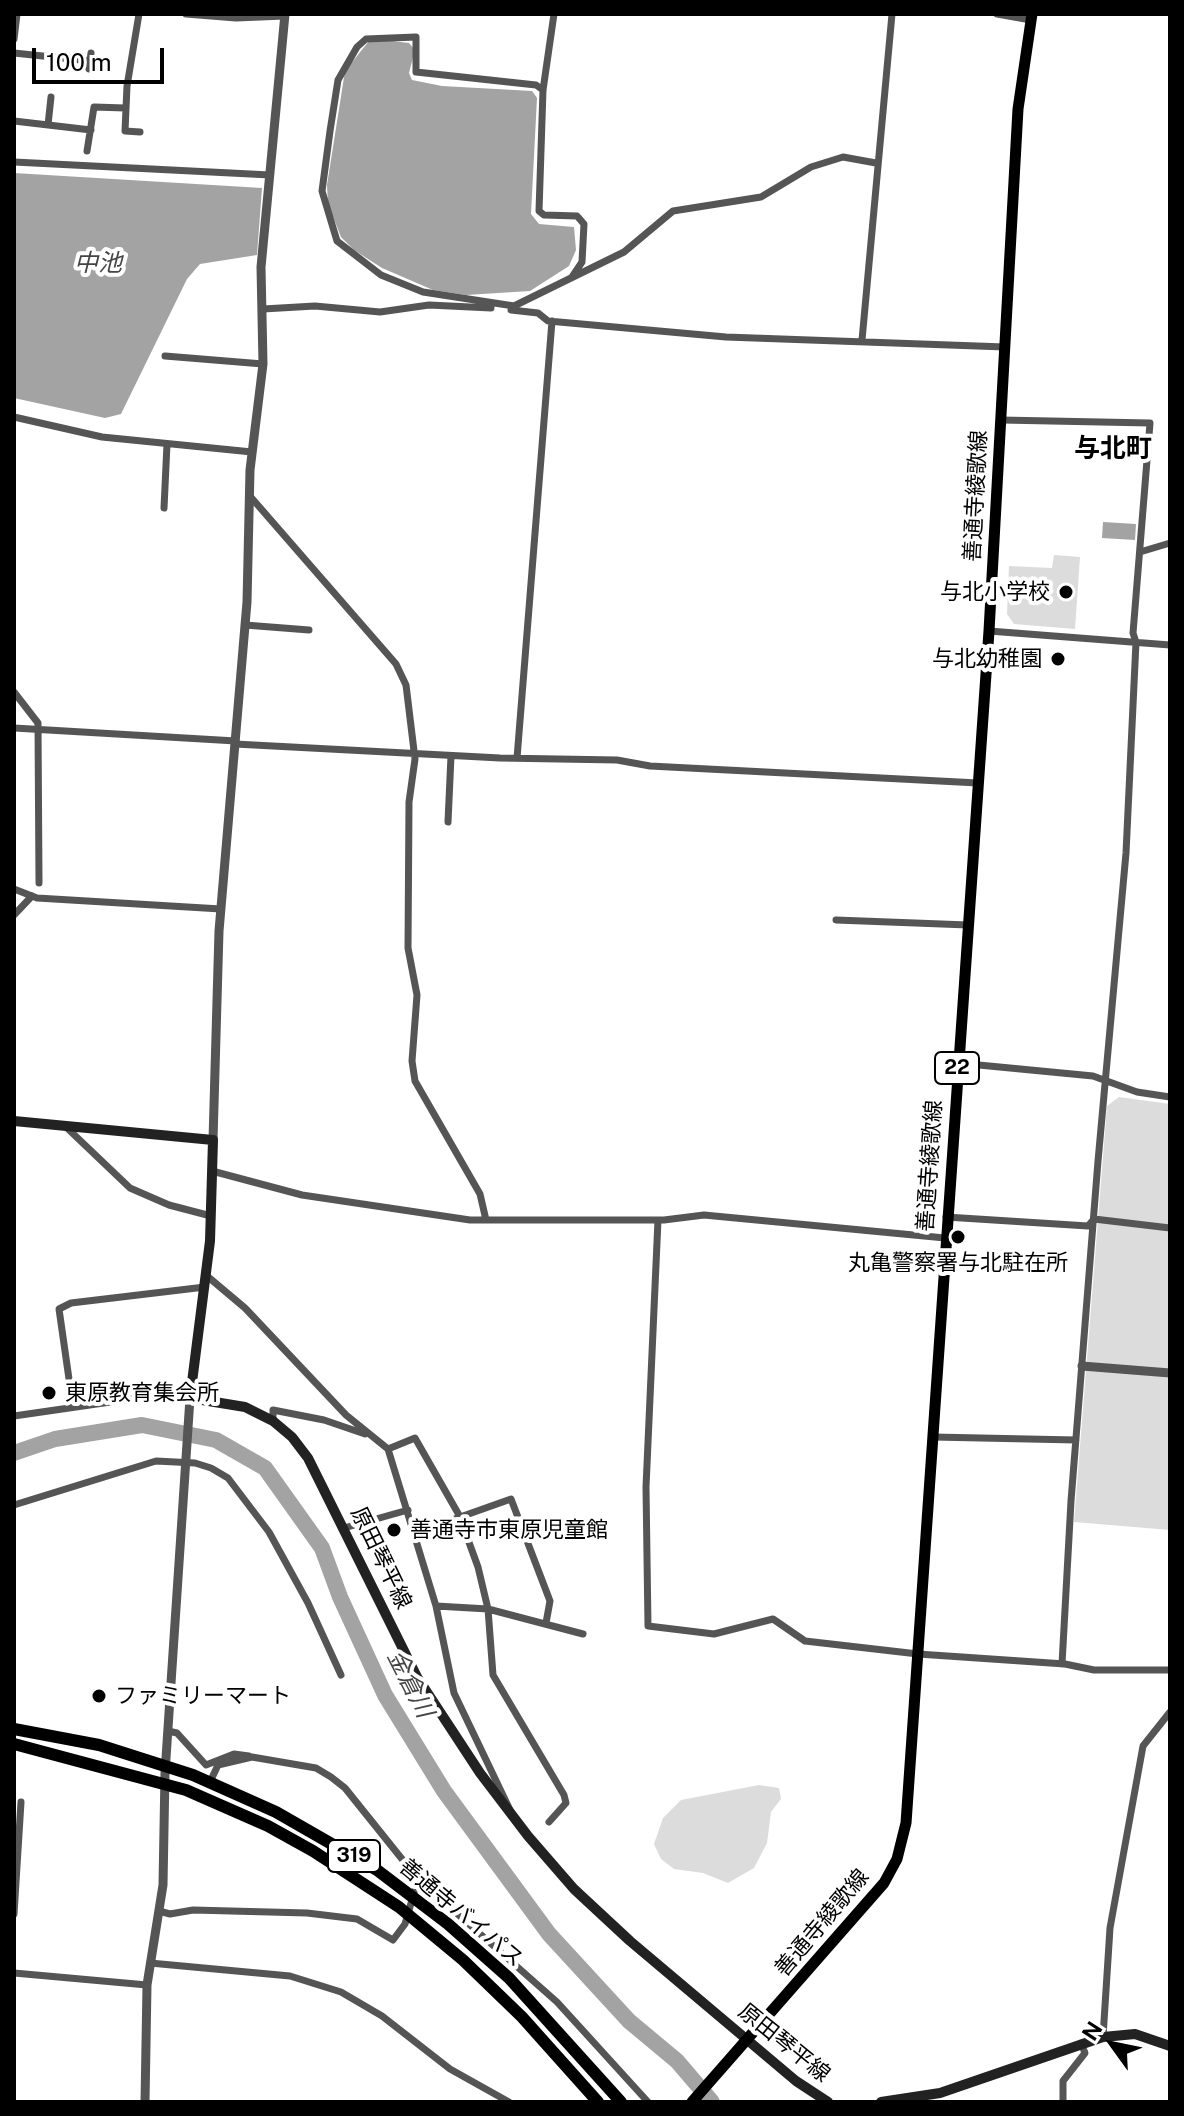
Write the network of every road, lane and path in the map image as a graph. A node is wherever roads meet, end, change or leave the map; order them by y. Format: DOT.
graph roads {
  1 [pos="17,14"];
  2 [pos="139,14"];
  3 [pos="186,14"];
  4 [pos="554,14"];
  5 [pos="892,14"];
  6 [pos="997,14"];
  7 [pos="285,15"];
  8 [pos="1032,17"];
  9 [pos="14,39"];
  10 [pos="14,53"];
  11 [pos="90,61"];
  12 [pos="543,90"];
  13 [pos="51,97"];
  14 [pos="125,108"];
  15 [pos="14,121"];
  16 [pos="48,125"];
  17 [pos="91,130"];
  18 [pos="140,132"];
  19 [pos="87,151"];
  20 [pos="14,162"];
  21 [pos="876,163"];
  22 [pos="270,175"];
  23 [pos="570,278"];
  24 [pos="263,309"];
  25 [pos="552,321"];
  26 [pos="862,340"];
  27 [pos="1005,347"];
  28 [pos="165,356"];
  29 [pos="225,362"];
  30 [pos="263,364"];
  31 [pos="224,371"];
  32 [pos="14,417"];
  33 [pos="1001,420"];
  34 [pos="167,444"];
  35 [pos="252,452"];
  36 [pos="248,494"];
  37 [pos="164,508"];
  38 [pos="1170,543"];
  39 [pos="1140,552"];
  40 [pos="245,625"];
  41 [pos="309,630"];
  42 [pos="989,631"];
  43 [pos="1136,642"];
  44 [pos="1170,645"];
  45 [pos="14,692"];
  46 [pos="14,728"];
  47 [pos="38,729"];
  48 [pos="236,742"];
  49 [pos="414,754"];
  50 [pos="451,756"];
  51 [pos="517,758"];
  52 [pos="978,783"];
  53 [pos="448,822"];
  54 [pos="39,883"];
  55 [pos="14,889"];
  56 [pos="32,896"];
  57 [pos="221,909"];
  58 [pos="14,915"];
  59 [pos="836,920"];
  60 [pos="968,925"];
  61 [pos="958,1063"];
  62 [pos="1106,1079"];
  63 [pos="1170,1097"];
  64 [pos="14,1121"];
  65 [pos="64,1126"];
  66 [pos="213,1140"];
  67 [pos="212,1171"];
  68 [pos="211,1216"];
  69 [pos="946,1217"];
  70 [pos="1094,1219"];
  71 [pos="486,1220"];
  72 [pos="658,1220"];
  73 [pos="1170,1228"];
  74 [pos="945,1238"];
  75 [pos="206,1281"];
  76 [pos="1082,1366"];
  77 [pos="1170,1373"];
  78 [pos="190,1402"];
  79 [pos="73,1407"];
  80 [pos="14,1416"];
  81 [pos="273,1421"];
  82 [pos="371,1436"];
  83 [pos="933,1437"];
  84 [pos="1076,1440"];
  85 [pos="388,1449"];
  86 [pos="186,1462"];
  87 [pos="14,1505"];
  88 [pos="408,1510"];
  89 [pos="460,1519"];
  90 [pos="344,1528"];
  91 [pos="415,1533"];
  92 [pos="436,1606"];
  93 [pos="488,1609"];
  94 [pos="546,1623"];
  95 [pos="583,1634"];
  96 [pos="918,1654"];
  97 [pos="1062,1664"];
  98 [pos="1170,1670"];
  99 [pos="341,1675"];
  100 [pos="1170,1712"];
  101 [pos="14,1729"];
  102 [pos="168,1731"];
  103 [pos="14,1744"];
  104 [pos="252,1757"];
  105 [pos="165,1766"];
  106 [pos="210,1782"];
  107 [pos="165,1783"];
  108 [pos="21,1802"];
  109 [pos="511,1814"];
  110 [pos="549,1822"];
  111 [pos="418,1879"];
  112 [pos="413,1896"];
  113 [pos="159,1911"];
  114 [pos="14,1914"];
  115 [pos="407,1914"];
  116 [pos="150,1963"];
  117 [pos="14,1973"];
  118 [pos="147,1985"];
  119 [pos="1103,2037"];
  120 [pos="747,2040"];
  121 [pos="1081,2043"];
  122 [pos="1170,2046"];
  123 [pos="145,2102"];
  124 [pos="509,2102"];
  125 [pos="598,2102"];
  126 [pos="621,2102"];
  127 [pos="648,2102"];
  128 [pos="692,2102"];
  129 [pos="828,2102"];
  130 [pos="881,2102"];
  131 [pos="1063,2102"];
  1 -- 9 [label="street"];
  2 -- 14 [label="street"];
  3 -- 7 [label="street"];
  4 -- 12 [label="street"];
  5 -- 21 [label="street"];
  6 -- 8 [label="street"];
  7 -- 22 [label="street"];
  8 -- 27 [label="main road, 善通寺綾歌線 / 22"];
  10 -- 11 [label="street"];
  12 -- 23 [label="street"];
  12 -- 23 [label="street"];
  13 -- 16 [label="street"];
  14 -- 17 [label="street"];
  14 -- 18 [label="street"];
  15 -- 16 [label="street"];
  16 -- 17 [label="street"];
  17 -- 19 [label="street"];
  20 -- 22 [label="street"];
  21 -- 23 [label="street"];
  21 -- 26 [label="street"];
  22 -- 24 [label="street"];
  24 -- 25 [label="street"];
  24 -- 30 [label="street"];
  25 -- 26 [label="street"];
  25 -- 51 [label="street"];
  26 -- 27 [label="street"];
  27 -- 33 [label="main road, 善通寺綾歌線 / 22"];
  28 -- 29 [label="street"];
  29 -- 30 [label="street"];
  29 -- 31 [label="street"];
  30 -- 35 [label="street"];
  32 -- 34 [label="street"];
  33 -- 39 [label="street"];
  33 -- 42 [label="main road, 善通寺綾歌線 / 22"];
  34 -- 35 [label="street"];
  34 -- 37 [label="street"];
  35 -- 36 [label="street"];
  36 -- 40 [label="street"];
  36 -- 49 [label="street"];
  38 -- 39 [label="street"];
  39 -- 43 [label="street"];
  40 -- 41 [label="street"];
  40 -- 48 [label="street"];
  42 -- 43 [label="street"];
  42 -- 52 [label="main road, 善通寺綾歌線 / 22"];
  43 -- 44 [label="street"];
  43 -- 62 [label="street"];
  45 -- 47 [label="street"];
  46 -- 47 [label="street"];
  47 -- 48 [label="street"];
  47 -- 54 [label="street"];
  48 -- 49 [label="street"];
  48 -- 57 [label="street"];
  49 -- 50 [label="street"];
  49 -- 71 [label="street"];
  50 -- 51 [label="street"];
  50 -- 53 [label="street"];
  51 -- 52 [label="street"];
  52 -- 60 [label="main road, 善通寺綾歌線 / 22"];
  55 -- 56 [label="street"];
  56 -- 57 [label="street"];
  56 -- 58 [label="street"];
  57 -- 66 [label="street"];
  59 -- 60 [label="street"];
  60 -- 61 [label="main road, 善通寺綾歌線 / 22"];
  61 -- 62 [label="street"];
  61 -- 69 [label="main road, 善通寺綾歌線 / 22"];
  62 -- 63 [label="street"];
  62 -- 70 [label="street"];
  64 -- 65 [label="main road"];
  65 -- 66 [label="main road"];
  65 -- 68 [label="street"];
  66 -- 67 [label="main road"];
  67 -- 68 [label="main road"];
  67 -- 71 [label="street"];
  68 -- 75 [label="main road"];
  69 -- 70 [label="street"];
  69 -- 74 [label="main road, 善通寺綾歌線 / 22"];
  70 -- 73 [label="street"];
  70 -- 76 [label="street"];
  71 -- 72 [label="street"];
  72 -- 74 [label="street"];
  72 -- 96 [label="street"];
  74 -- 83 [label="main road, 善通寺綾歌線 / 22"];
  75 -- 78 [label="main road"];
  75 -- 79 [label="street"];
  75 -- 82 [label="street"];
  76 -- 77 [label="street"];
  76 -- 84 [label="street"];
  78 -- 79 [label="street"];
  78 -- 81 [label="main road, 原田琴平線"];
  78 -- 86 [label="street"];
  79 -- 80 [label="street"];
  81 -- 82 [label="street"];
  81 -- 90 [label="main road, 原田琴平線"];
  82 -- 85 [label="street"];
  83 -- 84 [label="street"];
  83 -- 96 [label="main road, 善通寺綾歌線 / 22"];
  84 -- 97 [label="street"];
  85 -- 88 [label="street"];
  85 -- 89 [label="street"];
  86 -- 87 [label="street"];
  86 -- 99 [label="street"];
  86 -- 102 [label="street"];
  88 -- 90 [label="street"];
  88 -- 91 [label="street"];
  89 -- 91 [label="street"];
  89 -- 93 [label="street"];
  89 -- 94 [label="street"];
  90 -- 109 [label="main road, 原田琴平線"];
  91 -- 92 [label="street"];
  92 -- 93 [label="street"];
  92 -- 109 [label="street"];
  93 -- 94 [label="street"];
  93 -- 110 [label="street"];
  94 -- 95 [label="street"];
  96 -- 97 [label="street"];
  96 -- 120 [label="main road, 善通寺綾歌線 / 22"];
  97 -- 98 [label="street"];
  100 -- 119 [label="street"];
  101 -- 105 [label="highway, 善通寺バイパス / 319"];
  102 -- 104 [label="street"];
  102 -- 105 [label="street"];
  103 -- 107 [label="highway, 善通寺バイパス / 319"];
  104 -- 106 [label="street"];
  104 -- 111 [label="street"];
  105 -- 106 [label="highway, 善通寺バイパス / 319"];
  105 -- 107 [label="street"];
  106 -- 112 [label="highway, 善通寺バイパス / 319"];
  107 -- 113 [label="street"];
  107 -- 115 [label="highway, 善通寺バイパス / 319"];
  108 -- 114 [label="street"];
  109 -- 120 [label="main road, 原田琴平線"];
  111 -- 112 [label="street"];
  111 -- 127 [label="street"];
  112 -- 115 [label="street"];
  112 -- 126 [label="highway, 善通寺バイパス / 319"];
  113 -- 115 [label="street"];
  113 -- 116 [label="street"];
  115 -- 125 [label="highway, 善通寺バイパス / 319"];
  116 -- 118 [label="street"];
  116 -- 124 [label="street"];
  117 -- 118 [label="street"];
  118 -- 123 [label="street"];
  119 -- 121 [label="main road"];
  119 -- 122 [label="main road"];
  120 -- 128 [label="main road, 善通寺綾歌線 / 22"];
  120 -- 129 [label="main road, 原田琴平線"];
  121 -- 130 [label="main road"];
  121 -- 131 [label="street"];
}
